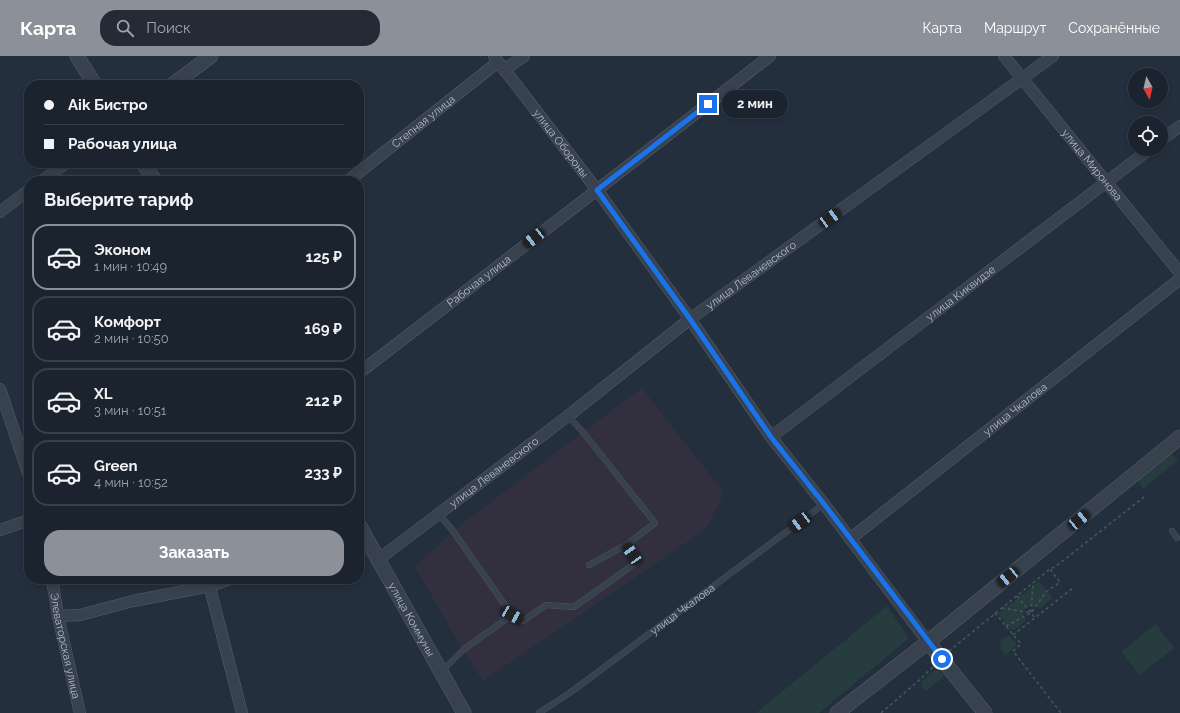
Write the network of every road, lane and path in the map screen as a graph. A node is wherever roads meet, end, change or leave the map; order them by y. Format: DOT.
graph roads {
  1 [pos="77,56"];
  2 [pos="211,56"];
  3 [pos="524,56"];
  4 [pos="770,56"];
  5 [pos="1004,56"];
  6 [pos="1053,56"];
  7 [pos="499,63"];
  8 [pos="1021,79"];
  9 [pos="92,80"];
  10 [pos="179,80"];
  11 [pos="1180,126"];
  12 [pos="1168,135"];
  13 [pos="1141,156"];
  14 [pos="59,168"];
  15 [pos="49,176"];
  16 [pos="354,176"];
  17 [pos="1106,182"];
  18 [pos="597,190"];
  19 [pos="24,194"];
  20 [pos="0,212"];
  21 [pos="1180,273"];
  22 [pos="1180,279"];
  23 [pos="690,319"];
  24 [pos="364,369"];
  25 [pos="0,389"];
  26 [pos="568,416"];
  27 [pos="771,437"];
  28 [pos="1180,437"];
  29 [pos="24,461"];
  30 [pos="1144,497"];
  31 [pos="824,504"];
  32 [pos="439,514"];
  33 [pos="24,522"];
  34 [pos="0,530"];
  35 [pos="1172,531"];
  36 [pos="364,536"];
  37 [pos="1177,538"];
  38 [pos="850,539"];
  39 [pos="626,545"];
  40 [pos="378,560"];
  41 [pos="589,565"];
  42 [pos="1050,569"];
  43 [pos="1033,583"];
  44 [pos="53,584"];
  45 [pos="201,584"];
  46 [pos="210,584"];
  47 [pos="1073,588"];
  48 [pos="1017,596"];
  49 [pos="1002,608"];
  50 [pos="995,613"];
  51 [pos="1031,613"];
  52 [pos="512,615"];
  53 [pos="58,616"];
  54 [pos="1035,618"];
  55 [pos="1006,626"];
  56 [pos="1013,635"];
  57 [pos="928,642"];
  58 [pos="942,659"];
  59 [pos="441,672"];
  60 [pos="80,713"];
  61 [pos="242,713"];
  62 [pos="464,713"];
  63 [pos="539,713"];
  64 [pos="837,713"];
  65 [pos="881,713"];
  66 [pos="985,713"];
  67 [pos="1061,713"];
  1 -- 9 [label="street"];
  2 -- 10 [label="street"];
  3 -- 7 [label="street, Степная улица"];
  4 -- 18 [label="street, Рабочая улица"];
  5 -- 8 [label="street, улица Миронова"];
  6 -- 8 [label="street, улица Леваневского"];
  7 -- 16 [label="street, Степная улица"];
  7 -- 18 [label="street, улица Обороны"];
  8 -- 17 [label="street, улица Миронова"];
  8 -- 23 [label="street, улица Леваневского"];
  11 -- 12 [label="street"];
  13 -- 17 [label="street, улица Киквидзе"];
  14 -- 15 [label="street"];
  17 -- 21 [label="street, улица Миронова"];
  17 -- 27 [label="street, улица Киквидзе"];
  18 -- 23 [label="street, улица Обороны"];
  18 -- 24 [label="street, Рабочая улица"];
  19 -- 20 [label="street"];
  22 -- 38 [label="street, улица Чкалова"];
  23 -- 26 [label="street, улица Леваневского"];
  23 -- 27 [label="street, улица Обороны"];
  25 -- 29 [label="street"];
  26 -- 32 [label="street, улица Леваневского"];
  26 -- 39 [label="lane"];
  27 -- 31 [label="street, улица Обороны"];
  28 -- 57 [label="street"];
  30 -- 42 [label="path"];
  31 -- 38 [label="street, улица Обороны"];
  31 -- 63 [label="lane, улица Чкалова"];
  32 -- 40 [label="street, улица Леваневского"];
  32 -- 52 [label="lane"];
  33 -- 34 [label="street"];
  35 -- 37 [label="lane"];
  36 -- 40 [label="street, улица Коммуны"];
  38 -- 57 [label="street, улица Обороны"];
  39 -- 41 [label="lane"];
  39 -- 52 [label="lane"];
  40 -- 59 [label="street, улица Коммуны"];
  42 -- 43 [label="path"];
  42 -- 51 [label="path"];
  43 -- 48 [label="path"];
  43 -- 51 [label="path"];
  44 -- 53 [label="street, Элеваторская улица"];
  45 -- 53 [label="street"];
  46 -- 61 [label="street"];
  47 -- 54 [label="path"];
  48 -- 49 [label="path"];
  48 -- 51 [label="path"];
  49 -- 50 [label="path"];
  49 -- 51 [label="path"];
  50 -- 55 [label="path"];
  50 -- 58 [label="path"];
  51 -- 54 [label="path"];
  51 -- 55 [label="path"];
  52 -- 59 [label="lane"];
  53 -- 60 [label="street, Элеваторская улица"];
  54 -- 56 [label="path"];
  55 -- 56 [label="path"];
  56 -- 67 [label="path"];
  57 -- 58 [label="street, улица Обороны"];
  57 -- 64 [label="street"];
  58 -- 65 [label="path"];
  58 -- 66 [label="street, улица Обороны"];
  59 -- 62 [label="street, улица Коммуны"];
}
